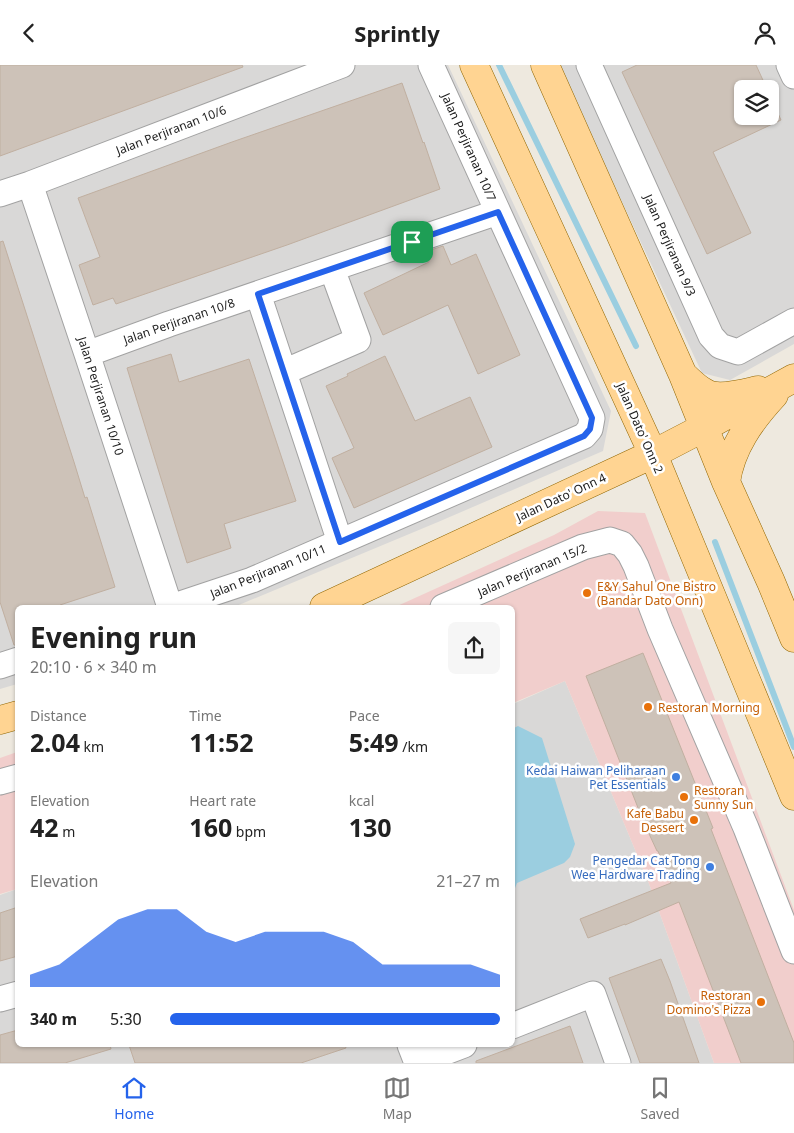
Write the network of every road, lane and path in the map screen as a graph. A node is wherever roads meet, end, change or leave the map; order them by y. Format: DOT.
graph roads {
  1 [pos="342,65"];
  2 [pos="474,65"];
  3 [pos="545,65"];
  4 [pos="590,65"];
  5 [pos="789,65"];
  6 [pos="432,66"];
  7 [pos="295,73"];
  8 [pos="794,76"];
  9 [pos="30,184"];
  10 [pos="0,194"];
  11 [pos="498,212"];
  12 [pos="332,269"];
  13 [pos="258,294"];
  14 [pos="794,321"];
  15 [pos="87,354"];
  16 [pos="284,372"];
  17 [pos="683,375"];
  18 [pos="789,381"];
  19 [pos="588,427"];
  20 [pos="703,428"];
  21 [pos="653,454"];
  22 [pos="726,482"];
  23 [pos="340,542"];
  24 [pos="169,605"];
  25 [pos="176,605"];
  26 [pos="328,605"];
  27 [pos="448,605"];
  28 [pos="794,638"];
  29 [pos="15,661"];
  30 [pos="0,666"];
  31 [pos="15,716"];
  32 [pos="0,720"];
  33 [pos="15,778"];
  34 [pos="0,782"];
  35 [pos="794,796"];
  36 [pos="794,951"];
  37 [pos="15,995"];
  38 [pos="0,999"];
  39 [pos="515,1025"];
  40 [pos="411,1047"];
  41 [pos="459,1047"];
  42 [pos="618,1063"];
  1 -- 7 [label="street, Jalan Perjiranan 10/6"];
  2 -- 21 [label="main road, Jalan Dato' Onn 2"];
  3 -- 17 [label="main road"];
  4 -- 14 [label="street, Jalan Perjiranan 9/3"];
  5 -- 8 [label="street"];
  6 -- 11 [label="street, Jalan Perjiranan 10/7"];
  7 -- 9 [label="street, Jalan Perjiranan 10/6"];
  9 -- 10 [label="street, Jalan Perjiranan 10/6"];
  9 -- 15 [label="street, Jalan Perjiranan 10/10"];
  11 -- 12 [label="street, Jalan Perjiranan 10/8"];
  11 -- 19 [label="street, Jalan Perjiranan 10/7"];
  12 -- 13 [label="street, Jalan Perjiranan 10/8"];
  12 -- 16 [label="street"];
  13 -- 15 [label="street, Jalan Perjiranan 10/8"];
  13 -- 16 [label="street"];
  15 -- 24 [label="street, Jalan Perjiranan 10/10"];
  16 -- 23 [label="street"];
  17 -- 18 [label="main road"];
  17 -- 20 [label="main road"];
  18 -- 20 [label="main road, Jalan Dato' Onn 4"];
  18 -- 22 [label="main road"];
  19 -- 23 [label="street, Jalan Perjiranan 10/11"];
  20 -- 21 [label="main road, Jalan Dato' Onn 4"];
  20 -- 22 [label="main road"];
  21 -- 26 [label="main road, Jalan Dato' Onn 4"];
  21 -- 35 [label="main road, Jalan Dato' Onn 2"];
  22 -- 28 [label="main road"];
  23 -- 25 [label="street, Jalan Perjiranan 10/11"];
  27 -- 36 [label="street, Jalan Perjiranan 15/2"];
  29 -- 30 [label="street"];
  31 -- 32 [label="main road"];
  33 -- 34 [label="street"];
  37 -- 38 [label="street"];
  39 -- 42 [label="street"];
  40 -- 41 [label="street"];
}
